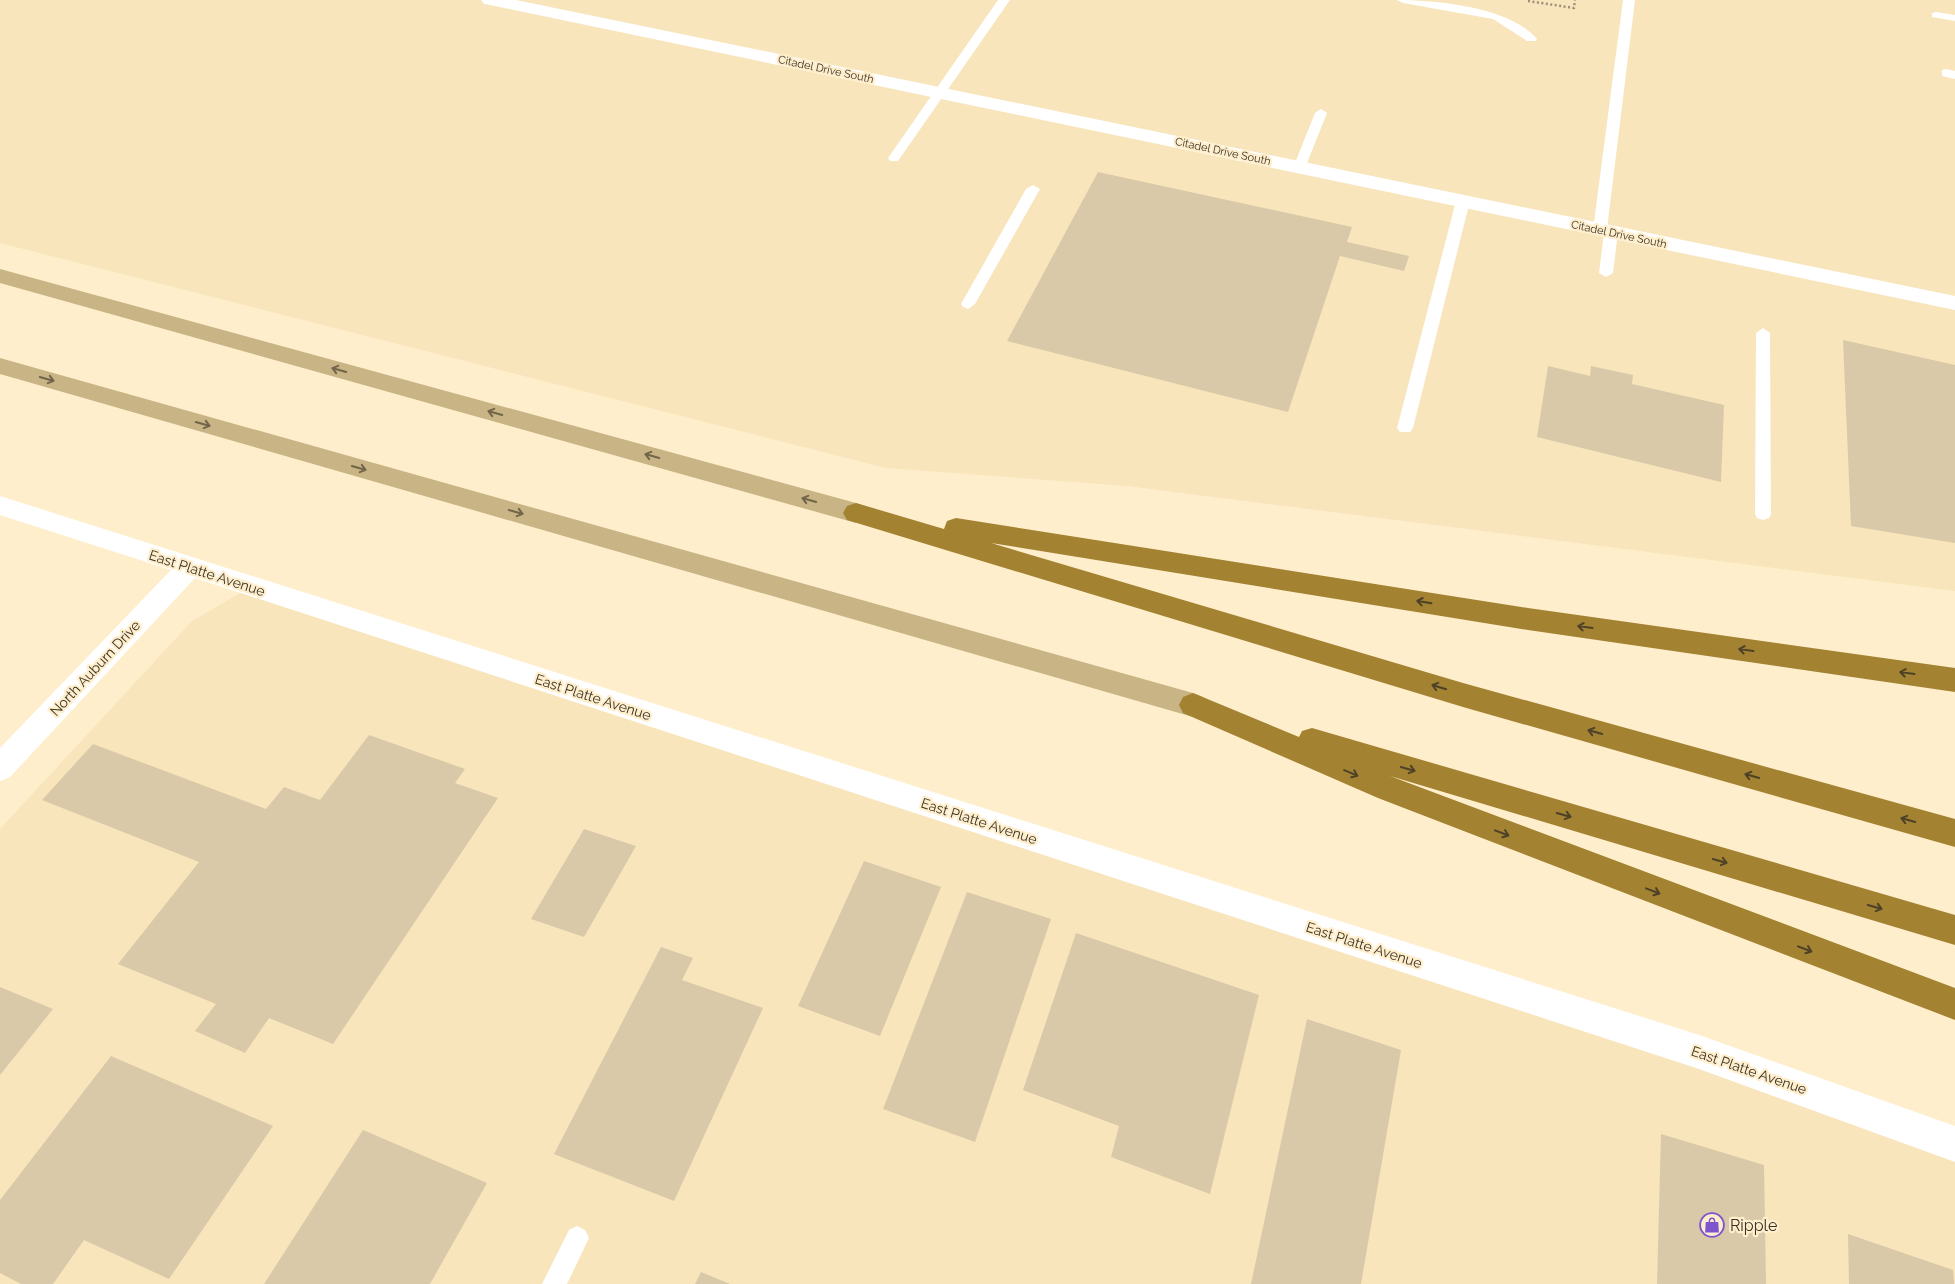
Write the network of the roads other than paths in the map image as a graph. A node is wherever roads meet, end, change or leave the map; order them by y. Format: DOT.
graph roads {
  1 [pos="490,0"];
  2 [pos="1004,0"];
  3 [pos="1403,0"];
  4 [pos="1629,0"];
  5 [pos="1936,15"];
  6 [pos="1955,18"];
  7 [pos="1531,39"];
  8 [pos="940,92"];
  9 [pos="1321,113"];
  10 [pos="894,158"];
  11 [pos="1299,168"];
  12 [pos="1034,189"];
  13 [pos="1463,202"];
  14 [pos="1606,231"];
  15 [pos="1606,273"];
  16 [pos="0,276"];
  17 [pos="1955,303"];
  18 [pos="968,304"];
  19 [pos="1763,333"];
  20 [pos="0,366"];
  21 [pos="1405,428"];
  22 [pos="0,505"];
  23 [pos="856,513"];
  24 [pos="1763,514"];
  25 [pos="190,568"];
  26 [pos="1955,680"];
  27 [pos="1193,705"];
  28 [pos="0,768"];
  29 [pos="1955,833"];
  30 [pos="1955,930"];
  31 [pos="1955,1004"];
  32 [pos="1955,1144"];
  33 [pos="578,1238"];
  34 [pos="554,1284"];
  1 -- 8 [label="street, Citadel Drive South"];
  2 -- 8 [label="lane"];
  3 -- 7 [label="lane"];
  4 -- 14 [label="lane"];
  5 -- 6 [label="lane"];
  8 -- 10 [label="lane"];
  8 -- 11 [label="street, Citadel Drive South"];
  9 -- 11 [label="lane"];
  11 -- 13 [label="street, Citadel Drive South"];
  12 -- 18 [label="lane"];
  13 -- 14 [label="street, Citadel Drive South"];
  13 -- 21 [label="lane"];
  14 -- 15 [label="lane"];
  14 -- 17 [label="street, Citadel Drive South"];
  23 -- 16 [label="main road, one-way"];
  19 -- 24 [label="lane"];
  20 -- 27 [label="main road, one-way"];
  22 -- 25 [label="street, East Platte Avenue"];
  26 -- 23 [label="highway, one-way"];
  29 -- 23 [label="highway, one-way"];
  25 -- 28 [label="street, North Auburn Drive"];
  25 -- 32 [label="street, East Platte Avenue"];
  27 -- 30 [label="highway, one-way"];
  27 -- 31 [label="highway, one-way"];
  33 -- 34 [label="lane"];
}
